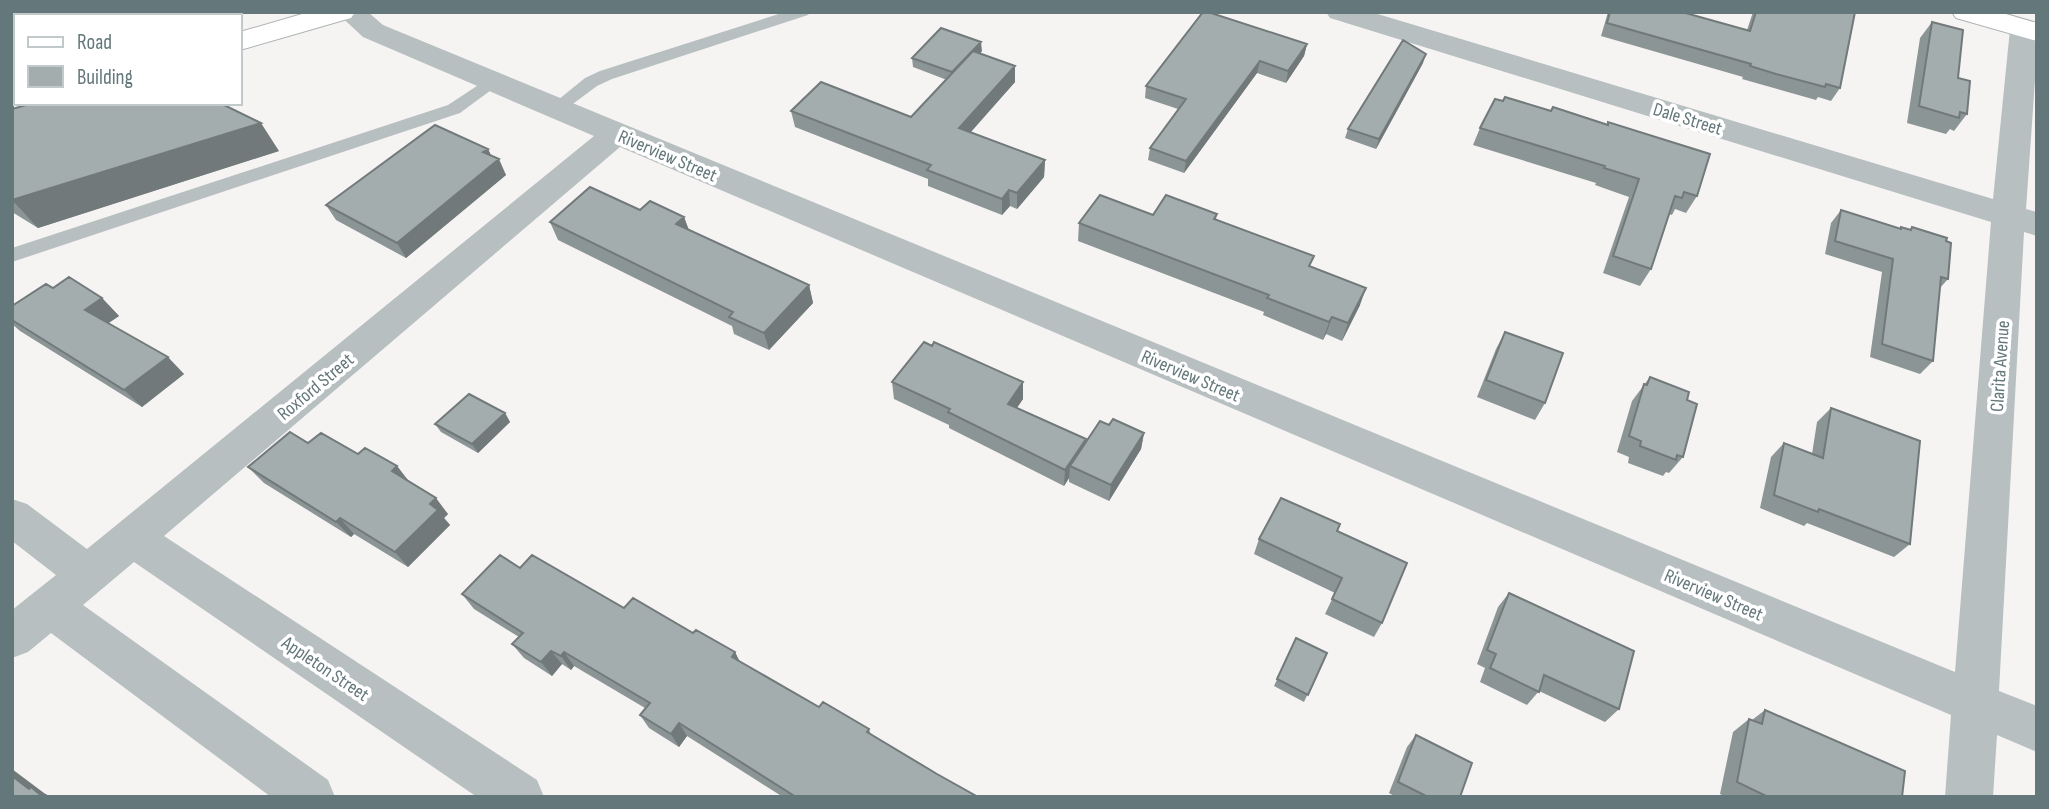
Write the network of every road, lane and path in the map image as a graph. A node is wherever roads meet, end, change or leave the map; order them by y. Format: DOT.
graph roads {
  1 [pos="802,12"];
  2 [pos="1340,12"];
  3 [pos="1966,12"];
  4 [pos="331,14"];
  5 [pos="2031,30"];
  6 [pos="242,40"];
  7 [pos="492,81"];
  8 [pos="556,108"];
  9 [pos="617,133"];
  10 [pos="2023,220"];
  11 [pos="12,255"];
  12 [pos="12,517"];
  13 [pos="132,538"];
  14 [pos="89,574"];
  15 [pos="50,607"];
  16 [pos="12,638"];
  17 [pos="1976,704"];
  18 [pos="2037,729"];
  19 [pos="311,797"];
  20 [pos="520,797"];
  21 [pos="1969,797"];
  1 -- 8 [label="lane"];
  2 -- 10 [label="street, Dale Street"];
  3 -- 5 [label="main road"];
  4 -- 6 [label="main road"];
  4 -- 7 [label="street, Riverview Street"];
  5 -- 10 [label="street, Clarita Avenue"];
  7 -- 8 [label="street, Riverview Street"];
  7 -- 11 [label="lane"];
  8 -- 9 [label="street, Riverview Street"];
  9 -- 13 [label="street, Roxford Street"];
  9 -- 17 [label="street, Riverview Street"];
  10 -- 17 [label="street, Clarita Avenue"];
  12 -- 14 [label="street"];
  13 -- 14 [label="street, Roxford Street"];
  13 -- 20 [label="street, Appleton Street"];
  14 -- 15 [label="street, Roxford Street"];
  15 -- 16 [label="street, Roxford Street"];
  15 -- 19 [label="street"];
  17 -- 18 [label="street, Riverview Street"];
  17 -- 21 [label="street, Clarita Avenue"];
}
